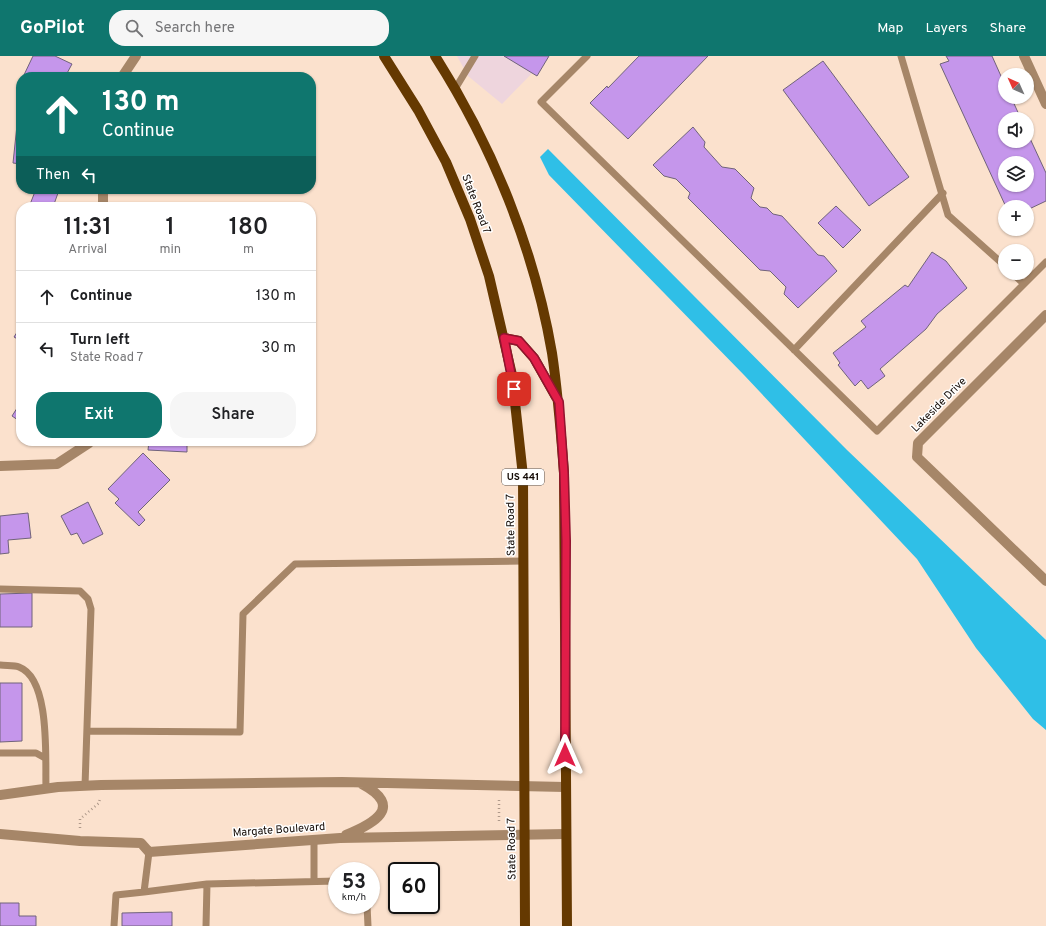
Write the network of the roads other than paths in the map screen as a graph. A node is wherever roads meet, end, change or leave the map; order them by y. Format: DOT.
graph roads {
  1 [pos="136,56"];
  2 [pos="384,56"];
  3 [pos="435,56"];
  4 [pos="475,56"];
  5 [pos="587,56"];
  6 [pos="900,56"];
  7 [pos="1024,56"];
  8 [pos="125,72"];
  9 [pos="455,89"];
  10 [pos="1046,104"];
  11 [pos="943,193"];
  12 [pos="998,260"];
  13 [pos="1046,262"];
  14 [pos="1020,280"];
  15 [pos="1024,284"];
  16 [pos="1046,315"];
  17 [pos="504,338"];
  18 [pos="794,350"];
  19 [pos="559,402"];
  20 [pos="87,446"];
  21 [pos="0,466"];
  22 [pos="523,561"];
  23 [pos="1046,581"];
  24 [pos="0,589"];
  25 [pos="0,665"];
  26 [pos="87,731"];
  27 [pos="0,753"];
  28 [pos="45,758"];
  29 [pos="360,783"];
  30 [pos="85,786"];
  31 [pos="565,786"];
  32 [pos="524,787"];
  33 [pos="46,789"];
  34 [pos="0,795"];
  35 [pos="0,834"];
  36 [pos="565,834"];
  37 [pos="524,835"];
  38 [pos="340,838"];
  39 [pos="314,840"];
  40 [pos="148,852"];
  41 [pos="314,881"];
  42 [pos="328,881"];
  43 [pos="207,884"];
  44 [pos="144,892"];
  45 [pos="367,914"];
  46 [pos="114,926"];
  47 [pos="206,926"];
  48 [pos="368,926"];
  49 [pos="525,926"];
  50 [pos="567,926"];
  1 -- 8 [label="street"];
  2 -- 17 [label="main road, State Road 7 / US 441"];
  3 -- 9 [label="main road"];
  4 -- 9 [label="lane"];
  5 -- 18 [label="lane"];
  6 -- 11 [label="lane"];
  7 -- 10 [label="street"];
  9 -- 19 [label="main road"];
  11 -- 12 [label="lane"];
  11 -- 18 [label="lane"];
  13 -- 15 [label="lane"];
  14 -- 15 [label="lane"];
  15 -- 18 [label="lane"];
  16 -- 23 [label="street, Lakeside Drive"];
  17 -- 19 [label="main road"];
  17 -- 22 [label="main road, State Road 7 / US 441"];
  19 -- 31 [label="main road"];
  20 -- 21 [label="street"];
  22 -- 26 [label="lane"];
  22 -- 32 [label="main road, State Road 7 / US 441"];
  24 -- 26 [label="lane"];
  25 -- 28 [label="lane"];
  26 -- 30 [label="lane"];
  27 -- 28 [label="lane"];
  28 -- 33 [label="lane"];
  29 -- 30 [label="street"];
  29 -- 32 [label="street"];
  29 -- 38 [label="street"];
  30 -- 33 [label="street"];
  31 -- 32 [label="street"];
  31 -- 36 [label="main road"];
  32 -- 37 [label="main road, State Road 7 / US 441"];
  33 -- 34 [label="street"];
  35 -- 40 [label="street"];
  36 -- 37 [label="street, Margate Boulevard"];
  36 -- 50 [label="main road"];
  37 -- 38 [label="street, Margate Boulevard"];
  37 -- 49 [label="main road, State Road 7 / US 441"];
  38 -- 39 [label="street, Margate Boulevard"];
  39 -- 40 [label="street, Margate Boulevard"];
  39 -- 41 [label="lane"];
  40 -- 44 [label="lane"];
  41 -- 42 [label="lane"];
  41 -- 43 [label="lane"];
  43 -- 44 [label="lane"];
  43 -- 47 [label="lane"];
  44 -- 46 [label="lane"];
  45 -- 48 [label="lane"];
}
